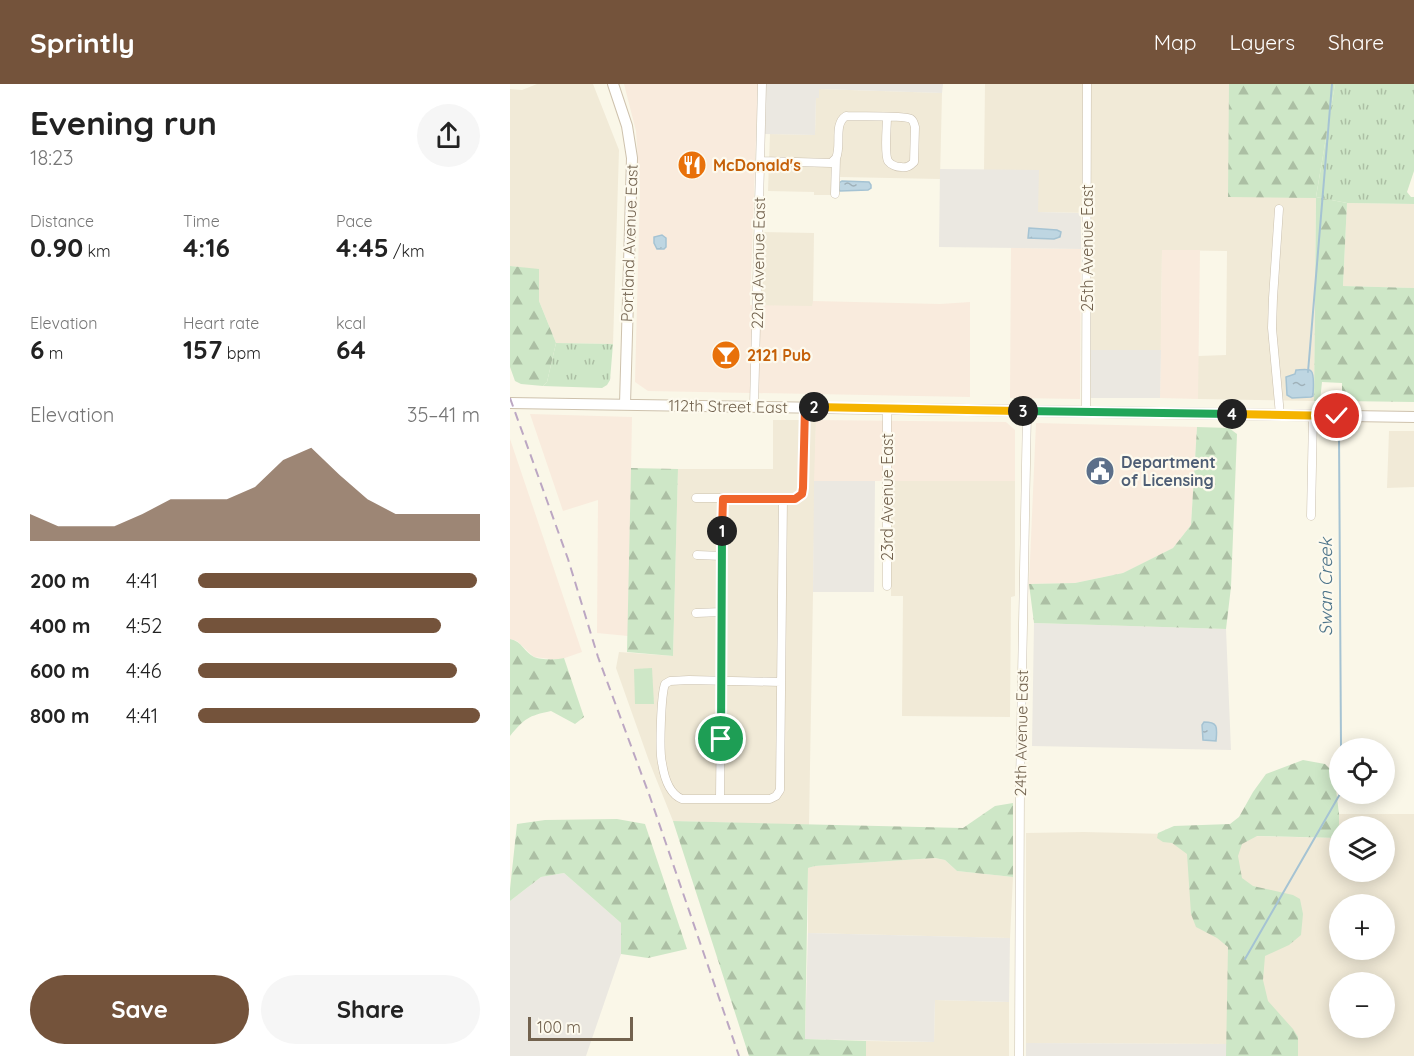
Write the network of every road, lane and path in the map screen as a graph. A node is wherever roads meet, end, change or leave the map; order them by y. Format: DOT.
graph roads {
  1 [pos="613,84"];
  2 [pos="762,84"];
  3 [pos="1087,84"];
  4 [pos="887,117"];
  5 [pos="836,158"];
  6 [pos="760,161"];
  7 [pos="835,194"];
  8 [pos="1279,209"];
  9 [pos="510,403"];
  10 [pos="625,404"];
  11 [pos="754,406"];
  12 [pos="805,407"];
  13 [pos="887,409"];
  14 [pos="1027,411"];
  15 [pos="1086,411"];
  16 [pos="1280,415"];
  17 [pos="1313,416"];
  18 [pos="1414,417"];
  19 [pos="696,498"];
  20 [pos="783,498"];
  21 [pos="723,499"];
  22 [pos="1311,516"];
  23 [pos="697,555"];
  24 [pos="722,556"];
  25 [pos="887,586"];
  26 [pos="696,612"];
  27 [pos="722,612"];
  28 [pos="721,680"];
  29 [pos="781,682"];
  30 [pos="720,799"];
  31 [pos="1018,1056"];
  1 -- 10 [label="main road, Portland Avenue East"];
  2 -- 6 [label="street, 22nd Avenue East"];
  3 -- 15 [label="street, 25th Avenue East"];
  4 -- 4 [label="street"];
  4 -- 5 [label="street"];
  5 -- 6 [label="street"];
  5 -- 7 [label="street"];
  6 -- 11 [label="street, 22nd Avenue East"];
  8 -- 16 [label="street"];
  9 -- 10 [label="main road, 112th Street East"];
  10 -- 11 [label="main road, 112th Street East"];
  11 -- 12 [label="main road, 112th Street East"];
  12 -- 13 [label="main road, 112th Street East"];
  12 -- 20 [label="street"];
  13 -- 14 [label="main road, 112th Street East"];
  13 -- 25 [label="street, 23rd Avenue East"];
  14 -- 15 [label="main road, 112th Street East"];
  14 -- 31 [label="street, 24th Avenue East"];
  15 -- 16 [label="main road, 112th Street East"];
  16 -- 17 [label="main road, 112th Street East"];
  17 -- 18 [label="main road, 112th Street East"];
  17 -- 22 [label="street"];
  19 -- 21 [label="street"];
  20 -- 21 [label="street"];
  20 -- 29 [label="street"];
  21 -- 24 [label="street"];
  23 -- 24 [label="street"];
  24 -- 27 [label="street"];
  26 -- 27 [label="street"];
  27 -- 28 [label="street"];
  28 -- 29 [label="street"];
  28 -- 30 [label="street"];
  28 -- 30 [label="street"];
  29 -- 30 [label="street"];
}
